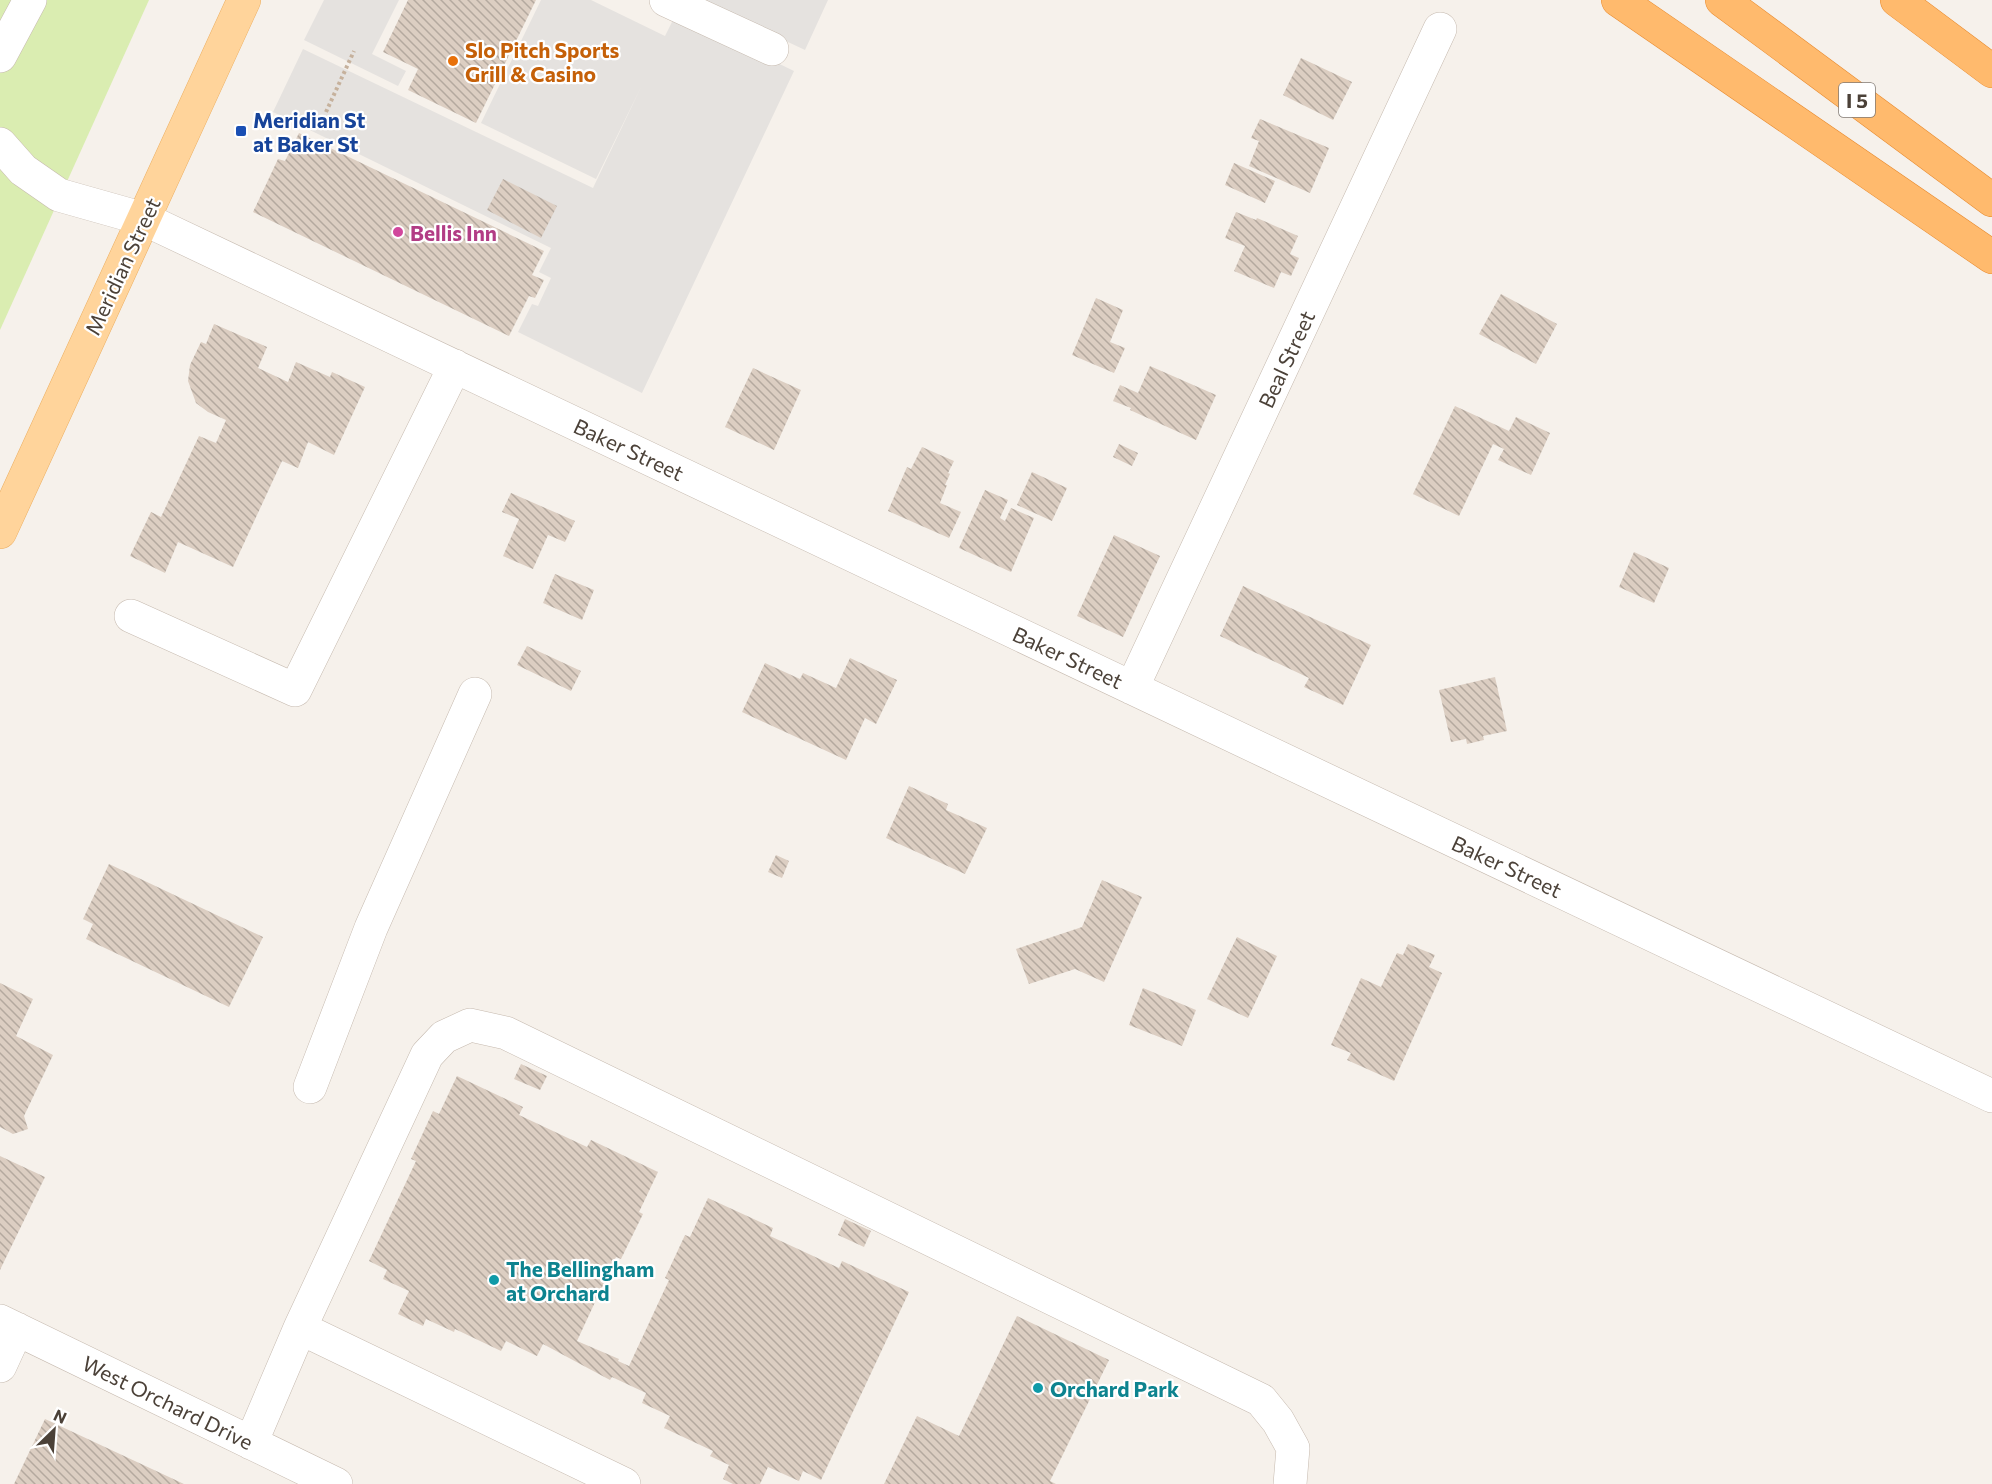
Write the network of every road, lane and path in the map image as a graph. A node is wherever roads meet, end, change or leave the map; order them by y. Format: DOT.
graph roads {
  1 [pos="30,0"];
  2 [pos="244,0"];
  3 [pos="666,0"];
  4 [pos="1618,0"];
  5 [pos="1722,0"];
  6 [pos="1897,0"];
  7 [pos="1440,29"];
  8 [pos="772,49"];
  9 [pos="354,51"];
  10 [pos="0,56"];
  11 [pos="1992,71"];
  12 [pos="326,111"];
  13 [pos="0,144"];
  14 [pos="1992,200"];
  15 [pos="144,219"];
  16 [pos="1992,257"];
  17 [pos="455,366"];
  18 [pos="0,532"];
  19 [pos="131,616"];
  20 [pos="1132,688"];
  21 [pos="475,694"];
  22 [pos="310,1087"];
  23 [pos="1992,1096"];
  24 [pos="8,1325"];
  25 [pos="300,1328"];
  26 [pos="0,1366"];
  27 [pos="251,1443"];
  28 [pos="336,1484"];
  29 [pos="624,1484"];
  30 [pos="1290,1484"];
  1 -- 10 [label="street"];
  2 -- 15 [label="main road, Meridian Street"];
  3 -- 8 [label="street"];
  4 -- 16 [label="highway"];
  5 -- 14 [label="highway, I 5"];
  6 -- 11 [label="highway"];
  7 -- 20 [label="street, Beal Street"];
  9 -- 12 [label="path"];
  13 -- 15 [label="street, Baker Street"];
  15 -- 17 [label="street, Baker Street"];
  15 -- 18 [label="main road, Meridian Street"];
  17 -- 19 [label="street"];
  17 -- 20 [label="street, Baker Street"];
  20 -- 23 [label="street, Baker Street"];
  21 -- 22 [label="street"];
  24 -- 26 [label="street"];
  24 -- 27 [label="street, West Orchard Drive"];
  25 -- 27 [label="street"];
  25 -- 29 [label="street"];
  25 -- 30 [label="street"];
  27 -- 28 [label="street, West Orchard Drive"];
}
